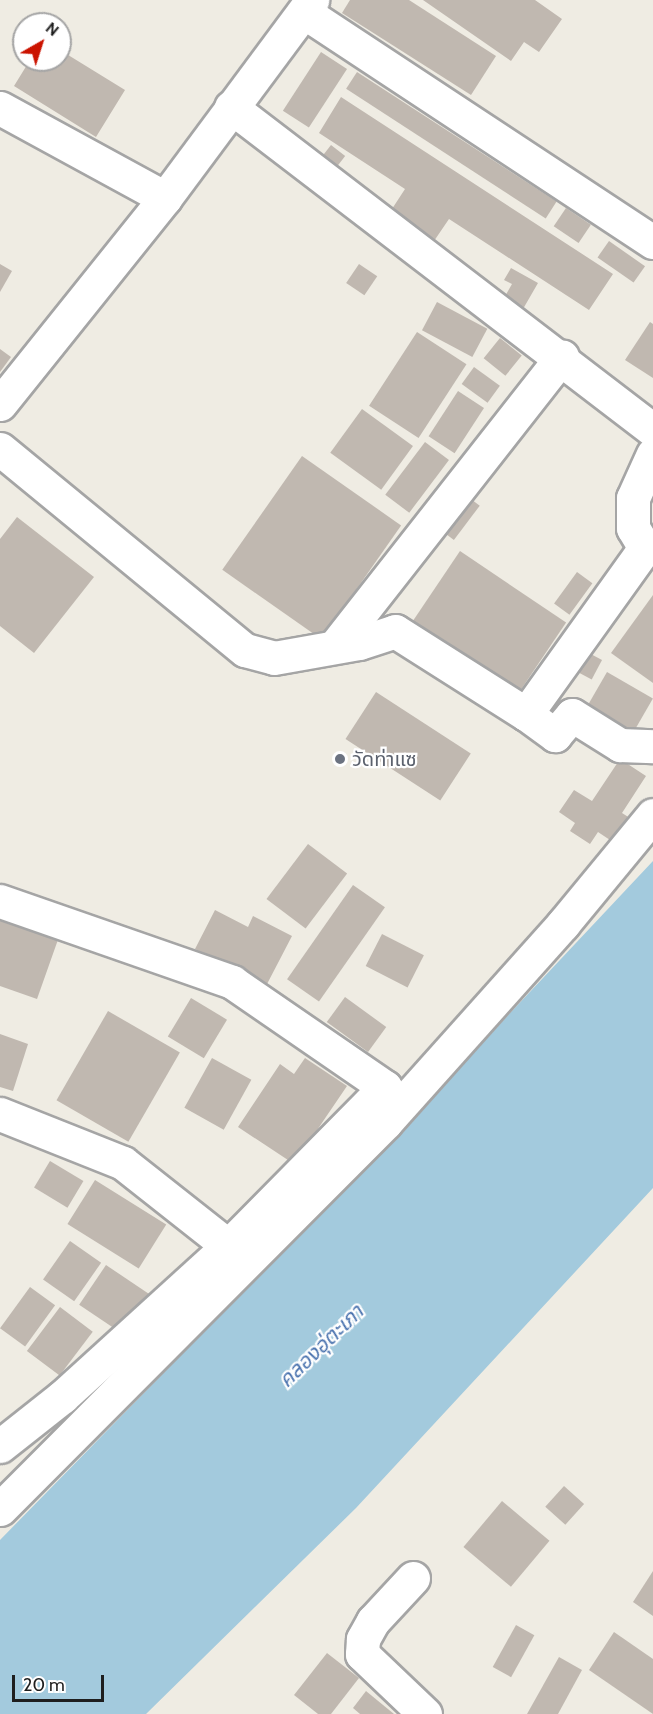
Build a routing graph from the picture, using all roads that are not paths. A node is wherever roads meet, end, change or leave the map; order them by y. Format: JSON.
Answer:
{"nodes":[{"id":1,"x":308,"y":6,"type":"edge"},
{"id":2,"x":231,"y":107,"type":"junction"},
{"id":3,"x":0,"y":108,"type":"edge"},
{"id":4,"x":165,"y":198,"type":"junction"},
{"id":5,"x":653,"y":242,"type":"edge"},
{"id":6,"x":562,"y":356,"type":"junction"},
{"id":7,"x":0,"y":404,"type":"edge"},
{"id":8,"x":653,"y":429,"type":"edge"},
{"id":9,"x":0,"y":449,"type":"edge"},
{"id":10,"x":653,"y":454,"type":"edge"},
{"id":11,"x":335,"y":646,"type":"junction"},
{"id":12,"x":526,"y":714,"type":"junction"},
{"id":13,"x":653,"y":746,"type":"edge"},
{"id":14,"x":653,"y":815,"type":"edge"},
{"id":15,"x":0,"y":901,"type":"edge"},
{"id":16,"x":0,"y":1114,"type":"edge"},
{"id":17,"x":228,"y":1246,"type":"junction"},
{"id":18,"x":0,"y":1445,"type":"edge"},
{"id":19,"x":0,"y":1509,"type":"edge"},
{"id":20,"x":413,"y":1578,"type":"dead end"},
{"id":21,"x":425,"y":1714,"type":"edge"}],
"edges":[{"from":1,"to":2,"type":"street"},
{"from":1,"to":5,"type":"street"},
{"from":2,"to":4,"type":"street"},
{"from":2,"to":6,"type":"street"},
{"from":3,"to":4,"type":"street"},
{"from":4,"to":7,"type":"street"},
{"from":6,"to":8,"type":"street"},
{"from":6,"to":11,"type":"street"},
{"from":9,"to":11,"type":"street"},
{"from":10,"to":12,"type":"street"},
{"from":11,"to":12,"type":"street"},
{"from":12,"to":13,"type":"street"},
{"from":14,"to":19,"type":"street"},
{"from":15,"to":17,"type":"street"},
{"from":16,"to":17,"type":"street"},
{"from":17,"to":18,"type":"street"},
{"from":20,"to":21,"type":"street"}]}
